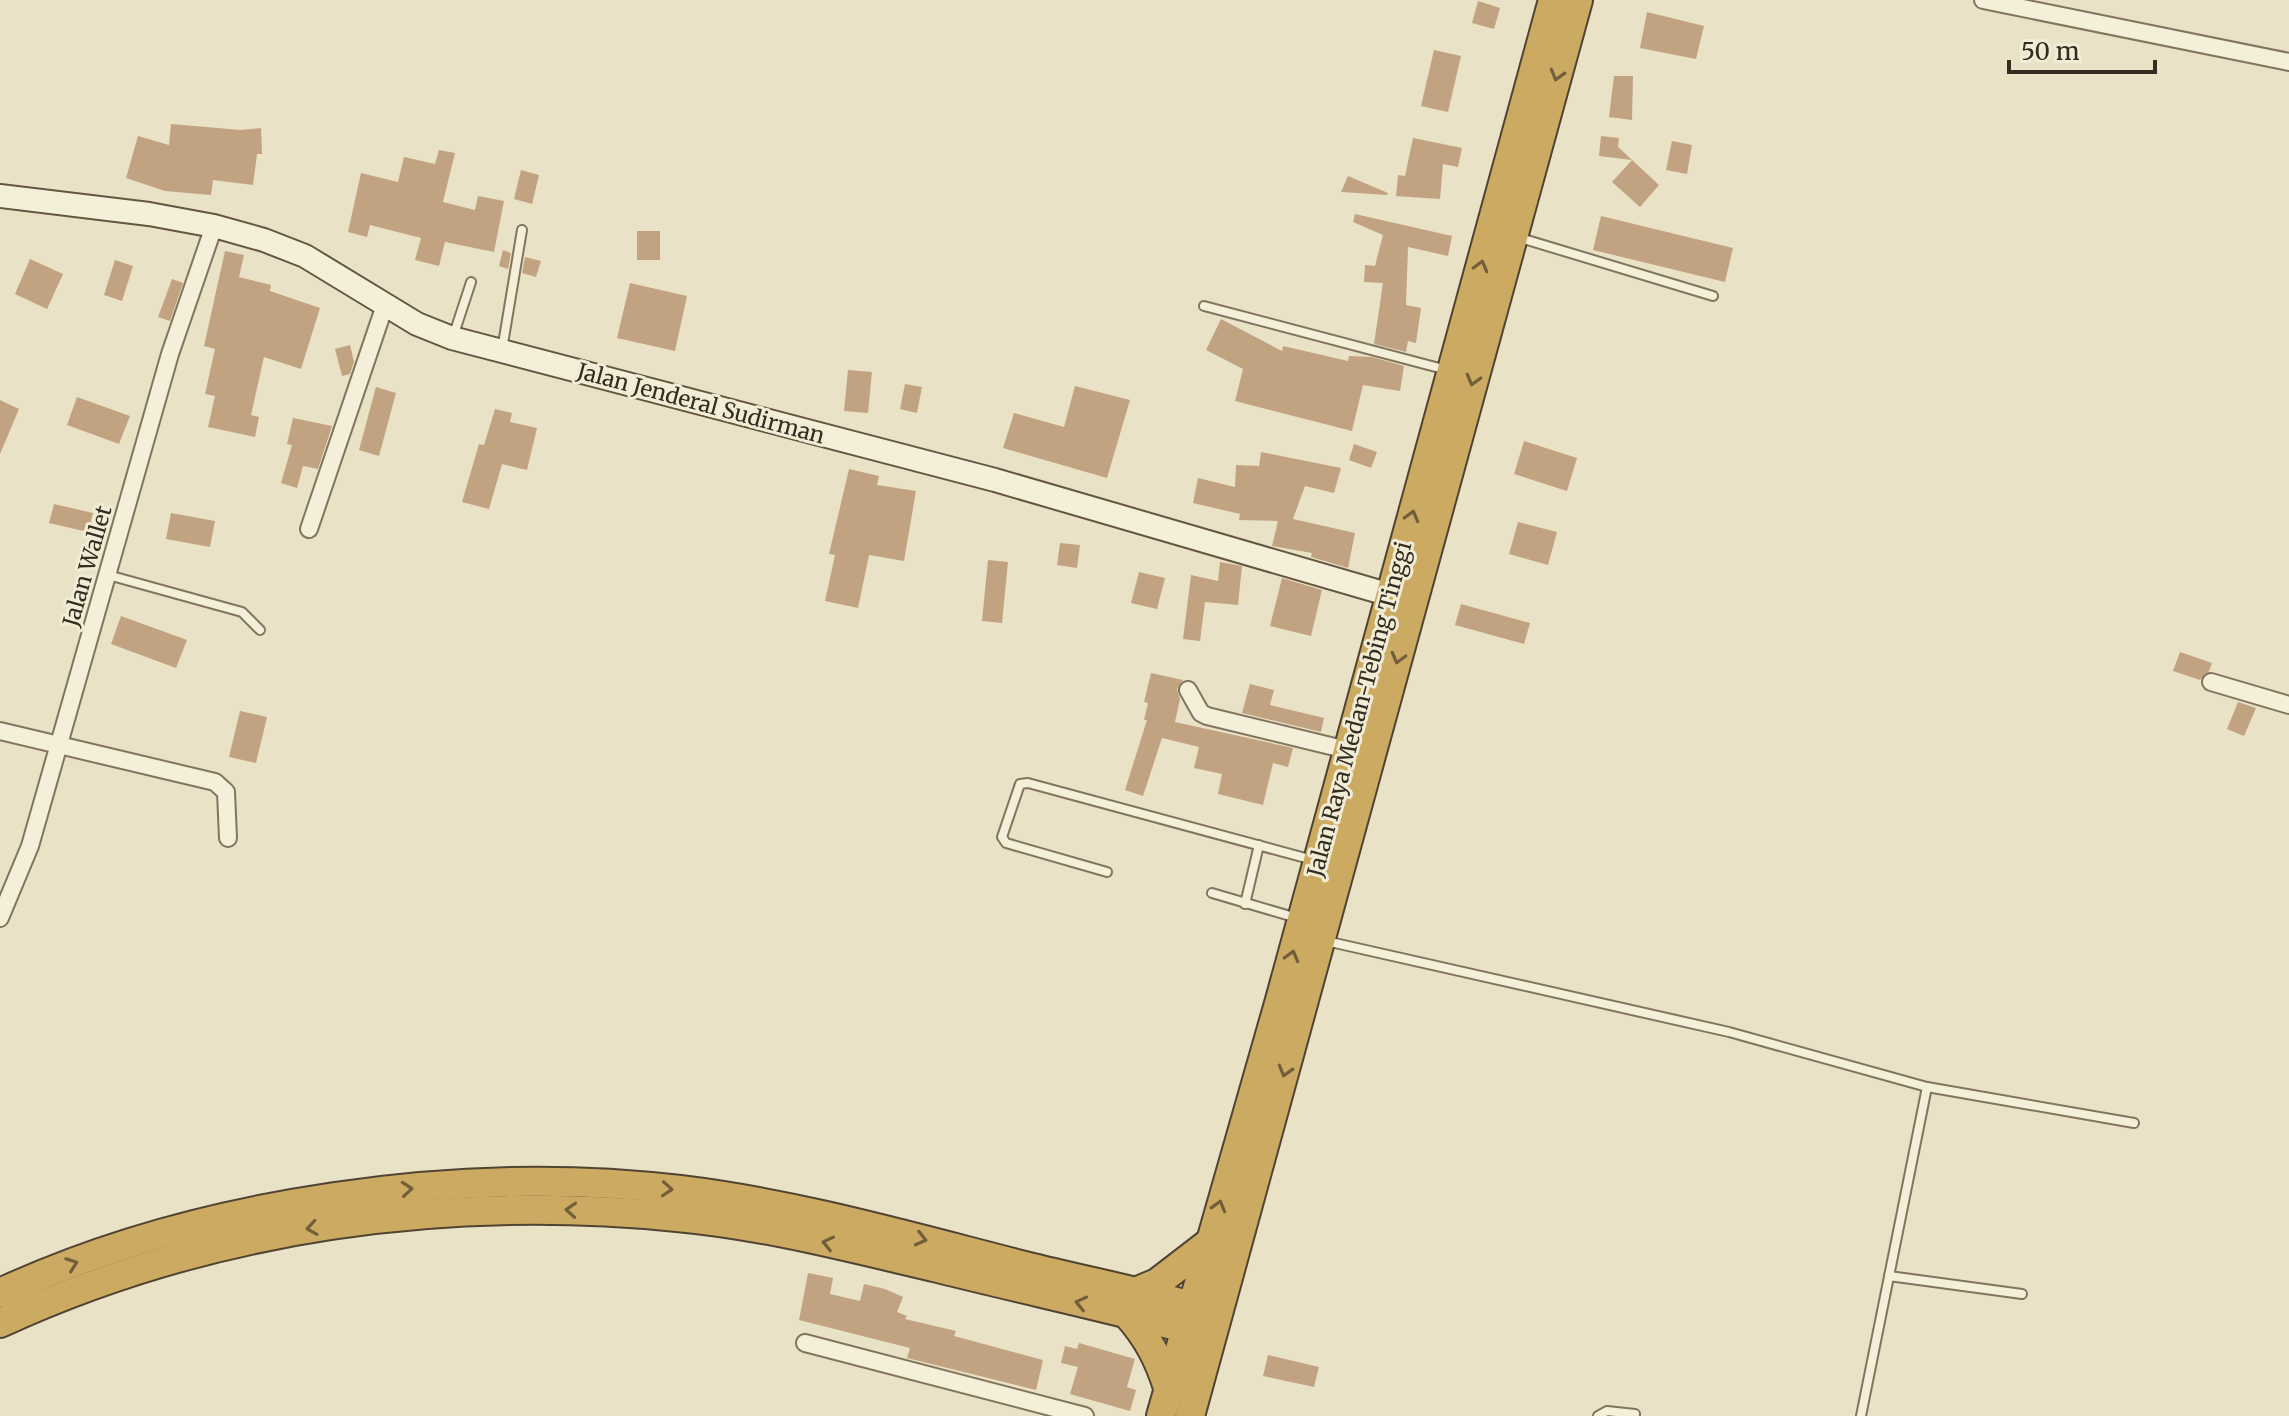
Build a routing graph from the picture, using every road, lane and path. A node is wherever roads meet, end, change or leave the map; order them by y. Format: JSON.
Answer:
{"nodes":[{"id":1,"x":1553,"y":0,"type":"edge"},
{"id":2,"x":1578,"y":0,"type":"edge"},
{"id":3,"x":1983,"y":0,"type":"edge"},
{"id":4,"x":2289,"y":62,"type":"edge"},
{"id":5,"x":1516,"y":180,"type":"junction"},
{"id":6,"x":0,"y":196,"type":"edge"},
{"id":7,"x":214,"y":226,"type":"junction"},
{"id":8,"x":522,"y":230,"type":"dead end"},
{"id":9,"x":1512,"y":236,"type":"junction"},
{"id":10,"x":471,"y":282,"type":"dead end"},
{"id":11,"x":1713,"y":296,"type":"dead end"},
{"id":12,"x":385,"y":305,"type":"junction"},
{"id":13,"x":1204,"y":306,"type":"dead end"},
{"id":14,"x":452,"y":338,"type":"junction"},
{"id":15,"x":502,"y":351,"type":"junction"},
{"id":16,"x":1452,"y":371,"type":"junction"},
{"id":17,"x":309,"y":529,"type":"dead end"},
{"id":18,"x":108,"y":575,"type":"junction"},
{"id":19,"x":1402,"y":598,"type":"junction"},
{"id":20,"x":260,"y":630,"type":"dead end"},
{"id":21,"x":2211,"y":682,"type":"dead end"},
{"id":22,"x":1188,"y":690,"type":"dead end"},
{"id":23,"x":2289,"y":705,"type":"edge"},
{"id":24,"x":0,"y":731,"type":"edge"},
{"id":25,"x":59,"y":742,"type":"junction"},
{"id":26,"x":1347,"y":750,"type":"junction"},
{"id":27,"x":228,"y":838,"type":"dead end"},
{"id":28,"x":1259,"y":845,"type":"junction"},
{"id":29,"x":1318,"y":861,"type":"junction"},
{"id":30,"x":1107,"y":872,"type":"dead end"},
{"id":31,"x":1212,"y":893,"type":"dead end"},
{"id":32,"x":1245,"y":904,"type":"junction"},
{"id":33,"x":0,"y":918,"type":"edge"},
{"id":34,"x":1302,"y":919,"type":"junction"},
{"id":35,"x":1321,"y":940,"type":"junction"},
{"id":36,"x":1927,"y":1087,"type":"junction"},
{"id":37,"x":2134,"y":1123,"type":"dead end"},
{"id":38,"x":1209,"y":1243,"type":"junction"},
{"id":39,"x":1889,"y":1276,"type":"junction"},
{"id":40,"x":0,"y":1293,"type":"edge"},
{"id":41,"x":2022,"y":1294,"type":"dead end"},
{"id":42,"x":1130,"y":1303,"type":"junction"},
{"id":43,"x":1201,"y":1321,"type":"junction"},
{"id":44,"x":0,"y":1323,"type":"edge"},
{"id":45,"x":805,"y":1343,"type":"dead end"},
{"id":46,"x":1165,"y":1403,"type":"edge"},
{"id":47,"x":1635,"y":1414,"type":"edge"},
{"id":48,"x":1085,"y":1416,"type":"edge"},
{"id":49,"x":1190,"y":1416,"type":"edge"},
{"id":50,"x":1598,"y":1416,"type":"edge"},
{"id":51,"x":1861,"y":1416,"type":"edge"}],
"edges":[{"from":1,"to":5,"type":"highway","name":"Jalan Raya Medan-Tebing Tinggi"},
{"from":2,"to":5,"type":"highway","name":"Jalan Raya Medan-Tebing Tinggi","one_way":true},
{"from":3,"to":4,"type":"street"},
{"from":5,"to":9,"type":"highway","name":"Jalan Raya Medan-Tebing Tinggi"},
{"from":16,"to":5,"type":"highway","name":"Jalan Raya Medan-Tebing Tinggi","one_way":true},
{"from":6,"to":7,"type":"main road","name":"Jalan Jenderal Sudirman"},
{"from":7,"to":12,"type":"main road","name":"Jalan Jenderal Sudirman"},
{"from":7,"to":18,"type":"street","name":"Jalan Wallet"},
{"from":8,"to":15,"type":"lane"},
{"from":9,"to":11,"type":"lane"},
{"from":9,"to":19,"type":"highway","name":"Jalan Raya Medan-Tebing Tinggi","one_way":true},
{"from":10,"to":14,"type":"lane"},
{"from":12,"to":14,"type":"main road","name":"Jalan Jenderal Sudirman"},
{"from":12,"to":17,"type":"street"},
{"from":13,"to":16,"type":"lane"},
{"from":14,"to":15,"type":"main road","name":"Jalan Jenderal Sudirman"},
{"from":15,"to":19,"type":"main road","name":"Jalan Jenderal Sudirman"},
{"from":19,"to":16,"type":"highway","name":"Jalan Raya Medan-Tebing Tinggi","one_way":true},
{"from":18,"to":20,"type":"lane"},
{"from":18,"to":25,"type":"street","name":"Jalan Wallet"},
{"from":19,"to":26,"type":"highway","name":"Jalan Raya Medan-Tebing Tinggi"},
{"from":19,"to":35,"type":"highway","name":"Jalan Raya Medan-Tebing Tinggi","one_way":true},
{"from":21,"to":23,"type":"street"},
{"from":22,"to":26,"type":"street"},
{"from":24,"to":25,"type":"street"},
{"from":25,"to":27,"type":"street"},
{"from":25,"to":33,"type":"street","name":"Jalan Wallet"},
{"from":26,"to":29,"type":"highway","name":"Jalan Raya Medan-Tebing Tinggi"},
{"from":28,"to":29,"type":"lane"},
{"from":28,"to":30,"type":"lane"},
{"from":28,"to":32,"type":"lane"},
{"from":29,"to":34,"type":"highway","name":"Jalan Raya Medan-Tebing Tinggi"},
{"from":31,"to":32,"type":"lane"},
{"from":32,"to":34,"type":"lane"},
{"from":38,"to":34,"type":"highway","name":"Jalan Raya Medan-Tebing Tinggi","one_way":true},
{"from":35,"to":36,"type":"lane"},
{"from":35,"to":43,"type":"highway","name":"Jalan Raya Medan-Tebing Tinggi","one_way":true},
{"from":36,"to":37,"type":"lane"},
{"from":36,"to":39,"type":"lane"},
{"from":38,"to":42,"type":"highway"},
{"from":38,"to":43,"type":"highway","name":"Jalan Raya Medan-Tebing Tinggi"},
{"from":39,"to":41,"type":"lane"},
{"from":39,"to":51,"type":"lane"},
{"from":40,"to":42,"type":"highway","one_way":true},
{"from":42,"to":43,"type":"highway"},
{"from":42,"to":44,"type":"highway","one_way":true},
{"from":42,"to":46,"type":"highway"},
{"from":43,"to":46,"type":"highway","name":"Jalan Raya Medan-Tebing Tinggi"},
{"from":43,"to":49,"type":"highway","name":"Jalan Raya Medan-Tebing Tinggi"},
{"from":45,"to":48,"type":"street"},
{"from":47,"to":50,"type":"lane"}]}
